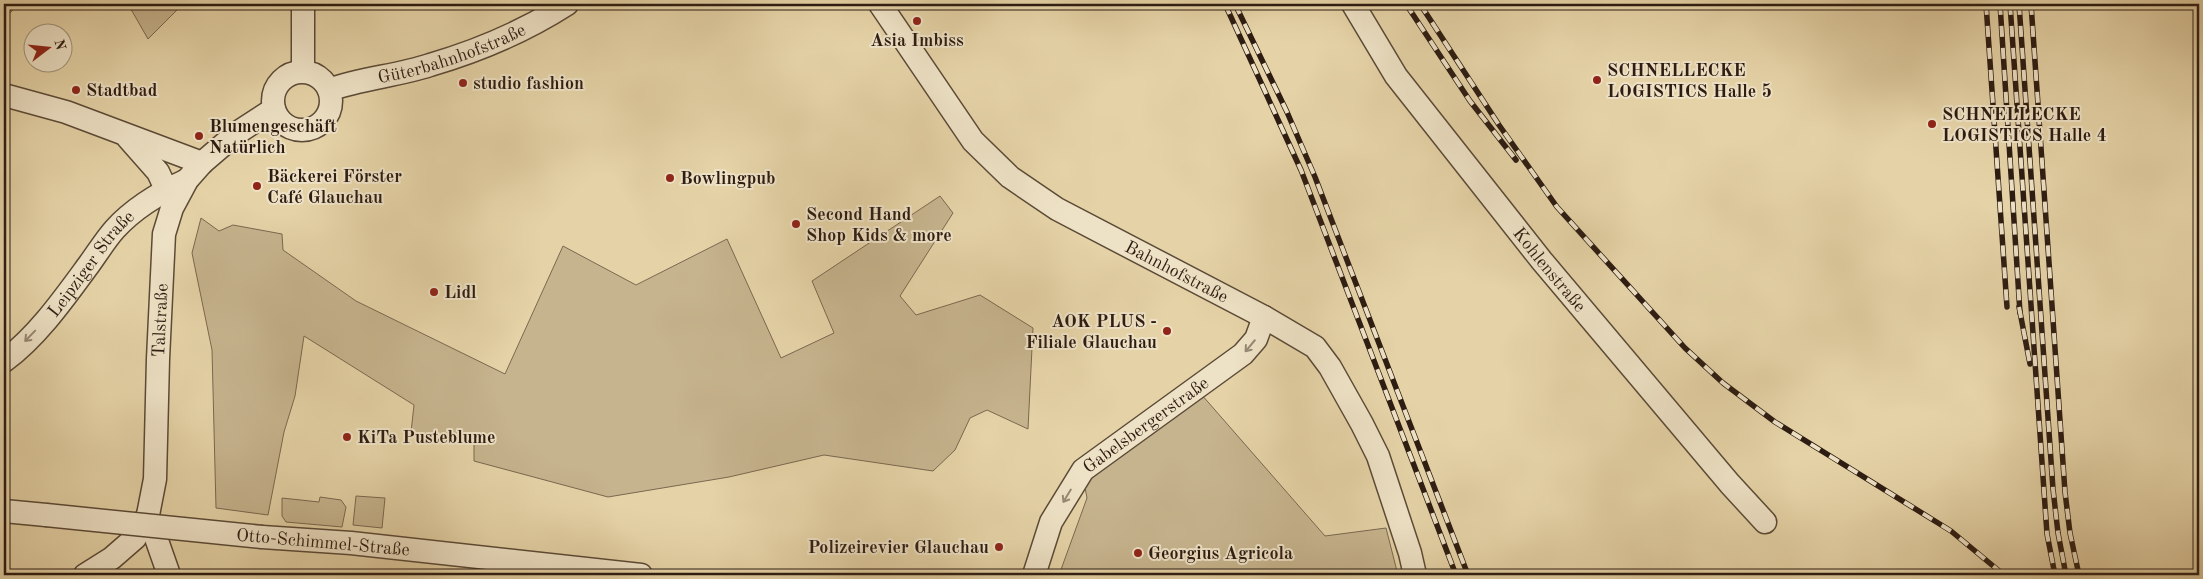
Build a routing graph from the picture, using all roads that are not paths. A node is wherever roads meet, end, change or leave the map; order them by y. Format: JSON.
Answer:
{"nodes":[{"id":1,"x":303,"y":4,"type":"edge"},
{"id":2,"x":567,"y":4,"type":"edge"},
{"id":3,"x":1353,"y":4,"type":"edge"},
{"id":4,"x":889,"y":7,"type":"edge"},
{"id":5,"x":303,"y":71,"type":"junction"},
{"id":6,"x":330,"y":90,"type":"junction"},
{"id":7,"x":4,"y":95,"type":"edge"},
{"id":8,"x":274,"y":110,"type":"junction"},
{"id":9,"x":124,"y":133,"type":"junction"},
{"id":10,"x":202,"y":162,"type":"junction"},
{"id":11,"x":187,"y":180,"type":"junction"},
{"id":12,"x":166,"y":189,"type":"junction"},
{"id":13,"x":1264,"y":317,"type":"junction"},
{"id":14,"x":4,"y":361,"type":"edge"},
{"id":15,"x":4,"y":511,"type":"edge"},
{"id":16,"x":148,"y":514,"type":"junction"},
{"id":17,"x":1765,"y":522,"type":"dead end"},
{"id":18,"x":85,"y":575,"type":"edge"},
{"id":19,"x":169,"y":575,"type":"edge"},
{"id":20,"x":641,"y":575,"type":"edge"},
{"id":21,"x":1034,"y":575,"type":"edge"},
{"id":22,"x":1415,"y":575,"type":"edge"}],
"edges":[{"from":1,"to":5,"type":"street"},
{"from":2,"to":6,"type":"street","name":"Güterbahnhofstraße"},
{"from":3,"to":17,"type":"street","name":"Kohlenstraße"},
{"from":4,"to":13,"type":"street","name":"Bahnhofstraße"},
{"from":5,"to":6,"type":"street"},
{"from":5,"to":8,"type":"street"},
{"from":6,"to":8,"type":"street"},
{"from":7,"to":9,"type":"street"},
{"from":8,"to":10,"type":"street","name":"Talstraße"},
{"from":9,"to":10,"type":"street"},
{"from":9,"to":12,"type":"street"},
{"from":10,"to":11,"type":"street","name":"Talstraße"},
{"from":11,"to":12,"type":"street","name":"Leipziger Straße"},
{"from":11,"to":16,"type":"street","name":"Talstraße"},
{"from":12,"to":14,"type":"street","name":"Leipziger Straße","one_way":true},
{"from":13,"to":21,"type":"street","name":"Gabelsbergerstraße","one_way":true},
{"from":13,"to":22,"type":"street","name":"Bahnhofstraße"},
{"from":15,"to":20,"type":"street","name":"Otto-Schimmel-Straße","bridge":true},
{"from":16,"to":18,"type":"street","name":"Talstraße"},
{"from":16,"to":19,"type":"street"}]}
